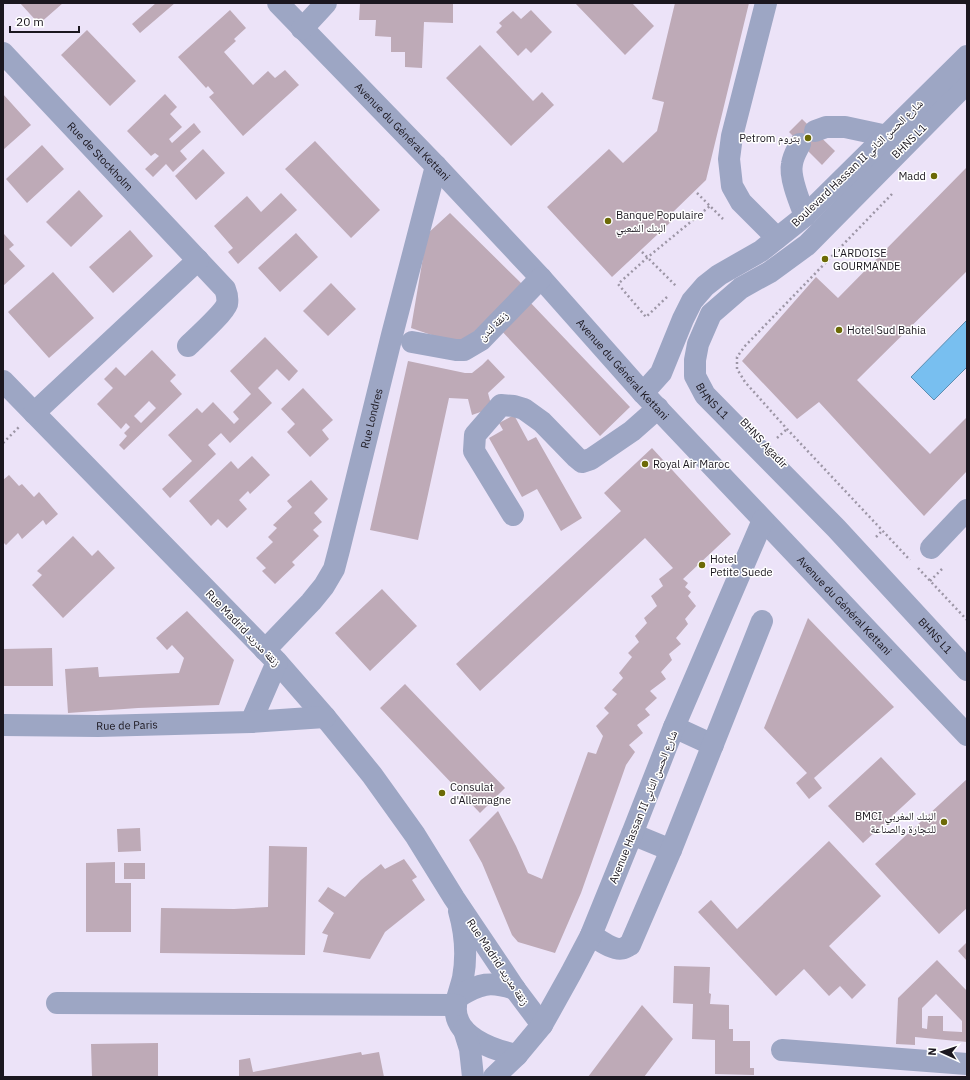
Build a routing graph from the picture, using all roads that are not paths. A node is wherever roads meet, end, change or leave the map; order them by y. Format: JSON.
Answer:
{"nodes":[{"id":1,"x":278,"y":3,"type":"edge"},
{"id":2,"x":326,"y":3,"type":"edge"},
{"id":3,"x":766,"y":3,"type":"edge"},
{"id":4,"x":302,"y":29,"type":"junction"},
{"id":5,"x":3,"y":52,"type":"edge"},
{"id":6,"x":967,"y":56,"type":"edge"},
{"id":7,"x":967,"y":83,"type":"edge"},
{"id":8,"x":967,"y":95,"type":"edge"},
{"id":9,"x":887,"y":136,"type":"junction"},
{"id":10,"x":436,"y":166,"type":"junction"},
{"id":11,"x":805,"y":216,"type":"junction"},
{"id":12,"x":777,"y":238,"type":"junction"},
{"id":13,"x":198,"y":260,"type":"junction"},
{"id":14,"x":540,"y":278,"type":"junction"},
{"id":15,"x":412,"y":342,"type":"dead end"},
{"id":16,"x":188,"y":346,"type":"dead end"},
{"id":17,"x":3,"y":381,"type":"edge"},
{"id":18,"x":644,"y":393,"type":"junction"},
{"id":19,"x":658,"y":408,"type":"junction"},
{"id":20,"x":34,"y":413,"type":"junction"},
{"id":21,"x":967,"y":510,"type":"edge"},
{"id":22,"x":513,"y":515,"type":"dead end"},
{"id":23,"x":763,"y":520,"type":"junction"},
{"id":24,"x":931,"y":548,"type":"dead end"},
{"id":25,"x":762,"y":622,"type":"dead end"},
{"id":26,"x":271,"y":656,"type":"junction"},
{"id":27,"x":967,"y":657,"type":"edge"},
{"id":28,"x":967,"y":670,"type":"edge"},
{"id":29,"x":325,"y":717,"type":"junction"},
{"id":30,"x":251,"y":722,"type":"junction"},
{"id":31,"x":3,"y":725,"type":"edge"},
{"id":32,"x":674,"y":727,"type":"junction"},
{"id":33,"x":967,"y":735,"type":"edge"},
{"id":34,"x":713,"y":745,"type":"junction"},
{"id":35,"x":632,"y":834,"type":"junction"},
{"id":36,"x":671,"y":850,"type":"junction"},
{"id":37,"x":454,"y":898,"type":"junction"},
{"id":38,"x":590,"y":935,"type":"junction"},
{"id":39,"x":515,"y":989,"type":"junction"},
{"id":40,"x":457,"y":1001,"type":"junction"},
{"id":41,"x":57,"y":1003,"type":"dead end"},
{"id":42,"x":542,"y":1025,"type":"junction"},
{"id":43,"x":464,"y":1030,"type":"junction"},
{"id":44,"x":782,"y":1050,"type":"dead end"},
{"id":45,"x":517,"y":1055,"type":"junction"},
{"id":46,"x":967,"y":1064,"type":"edge"},
{"id":47,"x":473,"y":1077,"type":"edge"},
{"id":48,"x":494,"y":1077,"type":"edge"}],
"edges":[{"from":1,"to":4,"type":"street","name":"Avenue du Général Kettani"},
{"from":2,"to":4,"type":"street"},
{"from":3,"to":12,"type":"street"},
{"from":4,"to":10,"type":"street","name":"Avenue du Général Kettani"},
{"from":5,"to":13,"type":"street","name":"Rue de Stockholm"},
{"from":6,"to":9,"type":"street","name":"Boulevard Hassan II شارع الحسن الثاني"},
{"from":7,"to":28,"type":"street","name":"BHNS L1"},
{"from":8,"to":27,"type":"street","name":"BHNS Agadir"},
{"from":9,"to":11,"type":"street","name":"Boulevard Hassan II شارع الحسن الثاني"},
{"from":9,"to":11,"type":"street"},
{"from":10,"to":14,"type":"street","name":"Avenue du Général Kettani"},
{"from":10,"to":26,"type":"street","name":"Rue Londres"},
{"from":11,"to":12,"type":"street","name":"Boulevard Hassan II شارع الحسن الثاني"},
{"from":12,"to":18,"type":"street","name":"Boulevard Hassan II شارع الحسن الثاني"},
{"from":13,"to":16,"type":"street","name":"Rue de Stockholm"},
{"from":13,"to":20,"type":"street"},
{"from":14,"to":15,"type":"street","name":"زنقة لندن"},
{"from":14,"to":18,"type":"street","name":"Avenue du Général Kettani"},
{"from":17,"to":20,"type":"street","name":"Rue Madrid زنقة مدريد"},
{"from":18,"to":19,"type":"street","name":"Avenue du Général Kettani"},
{"from":19,"to":22,"type":"street"},
{"from":19,"to":23,"type":"street","name":"Avenue du Général Kettani"},
{"from":20,"to":26,"type":"street","name":"Rue Madrid زنقة مدريد"},
{"from":21,"to":24,"type":"street"},
{"from":23,"to":32,"type":"street","name":"Avenue Hassan II شارع الحسن الثاني"},
{"from":23,"to":33,"type":"street","name":"Avenue du Général Kettani"},
{"from":25,"to":34,"type":"street"},
{"from":26,"to":29,"type":"street","name":"Rue Madrid زنقة مدريد"},
{"from":26,"to":30,"type":"street"},
{"from":29,"to":30,"type":"street","name":"Rue de Paris"},
{"from":29,"to":37,"type":"street","name":"Rue Madrid زنقة مدريد"},
{"from":30,"to":31,"type":"street","name":"Rue de Paris"},
{"from":32,"to":34,"type":"street"},
{"from":32,"to":35,"type":"street","name":"Avenue Hassan II شارع الحسن الثاني"},
{"from":34,"to":36,"type":"street"},
{"from":35,"to":36,"type":"street"},
{"from":35,"to":38,"type":"street","name":"Avenue Hassan II شارع الحسن الثاني"},
{"from":36,"to":38,"type":"street"},
{"from":37,"to":39,"type":"street","name":"Rue Madrid زنقة مدريد"},
{"from":37,"to":40,"type":"street","name":"Rue Madrid زنقة مدريد"},
{"from":38,"to":42,"type":"street","name":"Avenue Hassan II شارع الحسن الثاني"},
{"from":39,"to":40,"type":"street"},
{"from":39,"to":42,"type":"street","name":"Rue Madrid زنقة مدريد"},
{"from":40,"to":41,"type":"street"},
{"from":40,"to":43,"type":"street","name":"Rue Madrid زنقة مدريد"},
{"from":42,"to":45,"type":"street","name":"Avenue Hassan II شارع الحسن الثاني"},
{"from":43,"to":45,"type":"street"},
{"from":43,"to":47,"type":"street","name":"Rue Madrid زنقة مدريد"},
{"from":44,"to":46,"type":"street"},
{"from":45,"to":48,"type":"street","name":"Avenue Hassan II شارع الحسن الثاني"}]}
